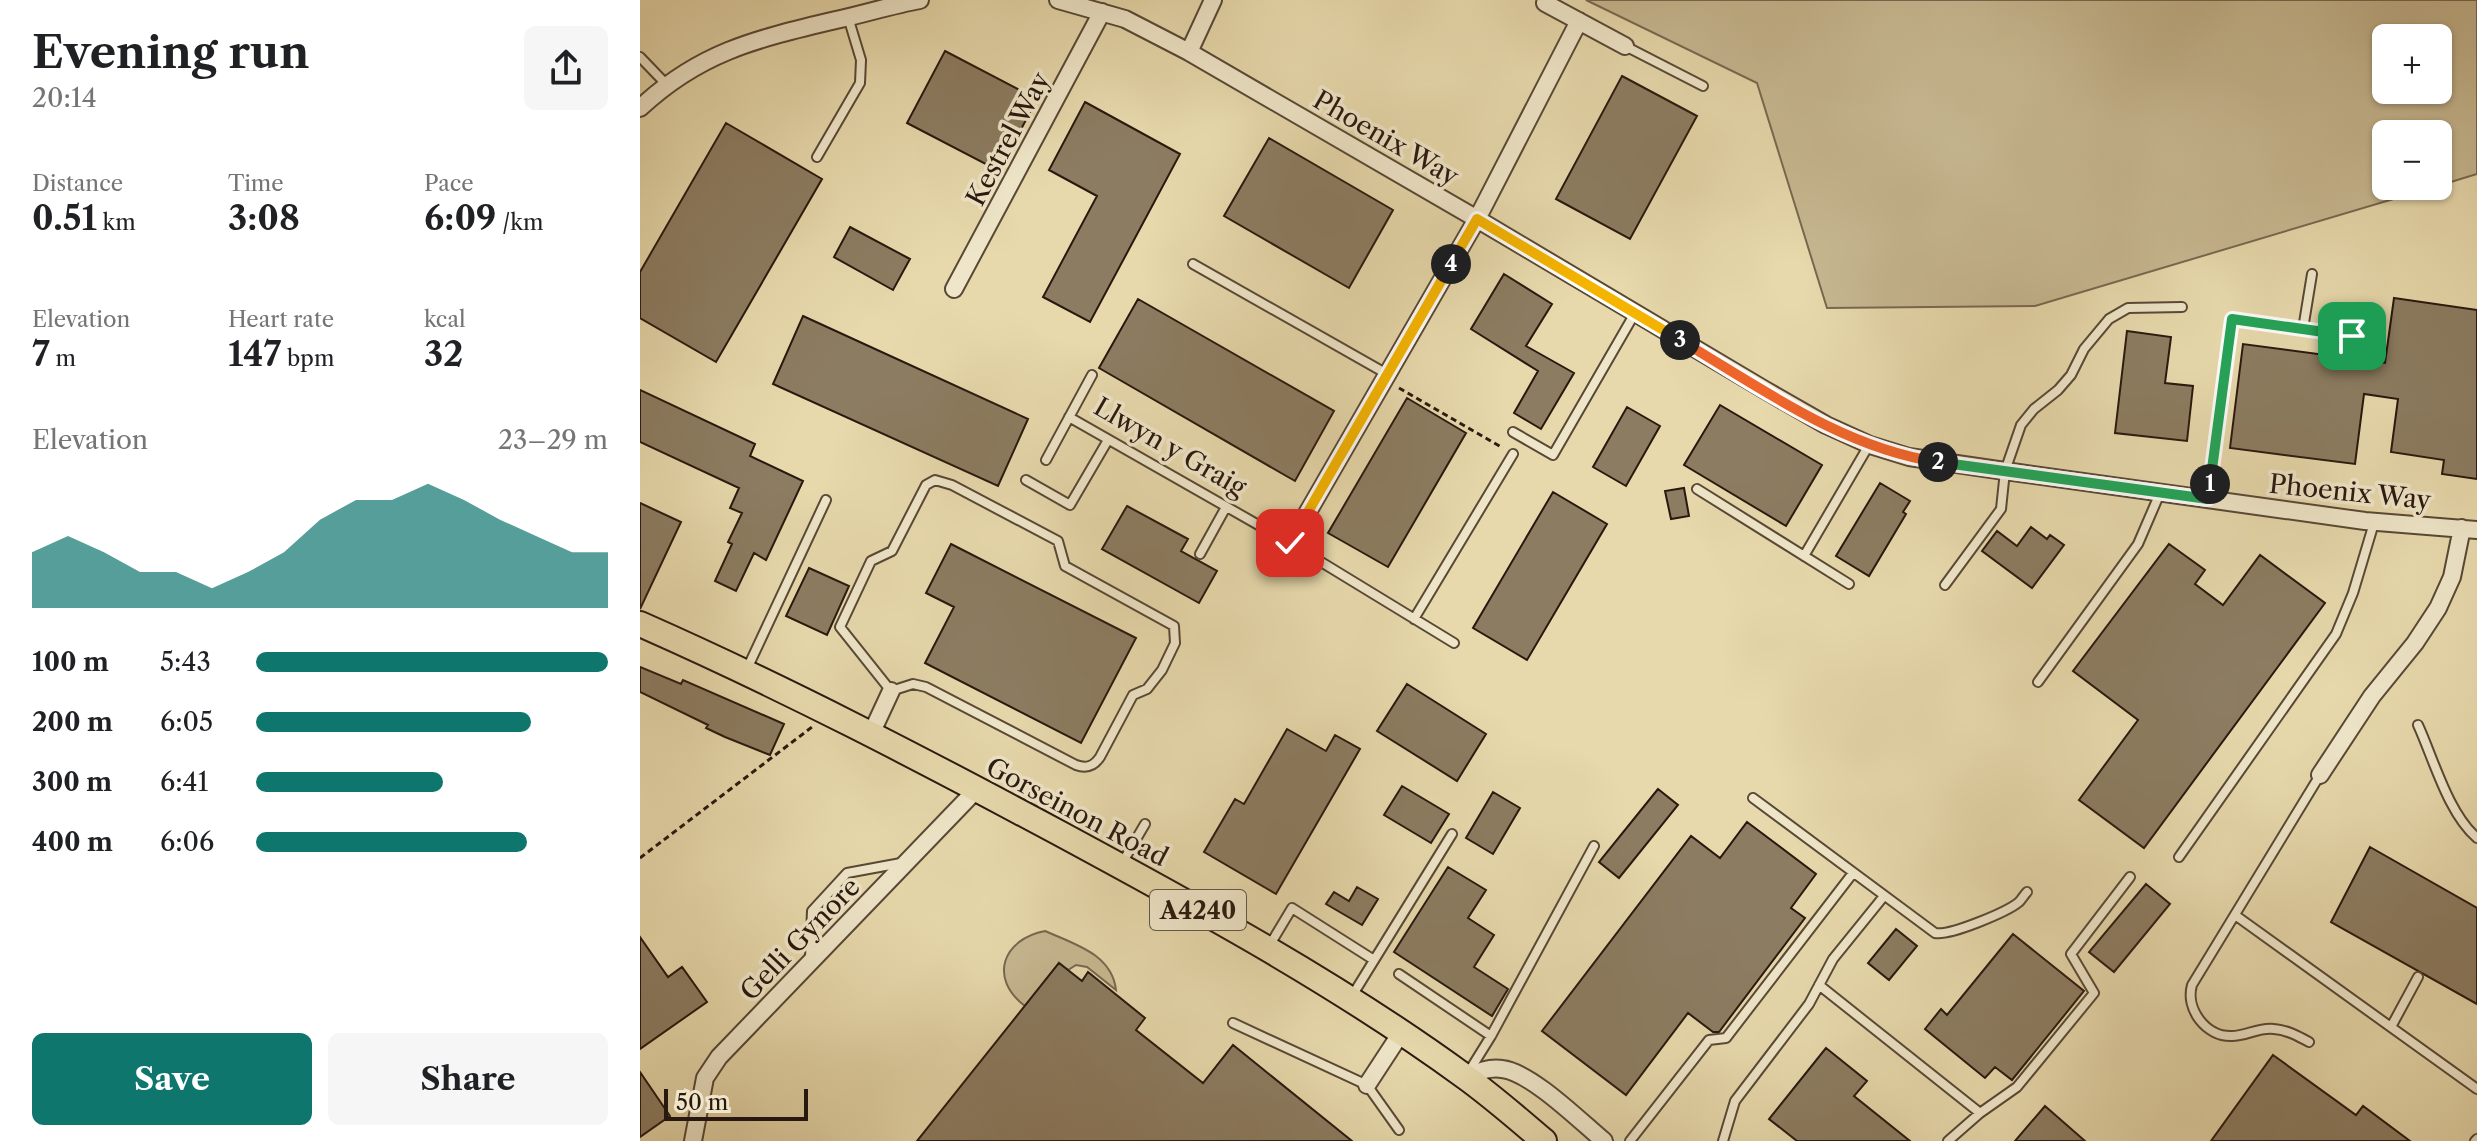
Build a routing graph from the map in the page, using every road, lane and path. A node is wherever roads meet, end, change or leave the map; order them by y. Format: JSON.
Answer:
{"nodes":[{"id":1,"x":915,"y":0,"type":"edge"},
{"id":2,"x":1058,"y":0,"type":"edge"},
{"id":3,"x":1213,"y":0,"type":"edge"},
{"id":4,"x":1545,"y":3,"type":"dead end"},
{"id":5,"x":1102,"y":12,"type":"junction"},
{"id":6,"x":848,"y":17,"type":"junction"},
{"id":7,"x":1579,"y":21,"type":"junction"},
{"id":8,"x":1625,"y":46,"type":"joint"},
{"id":9,"x":1189,"y":52,"type":"junction"},
{"id":10,"x":640,"y":57,"type":"edge"},
{"id":11,"x":666,"y":84,"type":"junction"},
{"id":12,"x":1703,"y":86,"type":"dead end"},
{"id":13,"x":640,"y":108,"type":"edge"},
{"id":14,"x":817,"y":157,"type":"dead end"},
{"id":15,"x":1477,"y":219,"type":"junction"},
{"id":16,"x":1193,"y":264,"type":"dead end"},
{"id":17,"x":2312,"y":274,"type":"dead end"},
{"id":18,"x":954,"y":289,"type":"dead end"},
{"id":19,"x":2182,"y":307,"type":"dead end"},
{"id":20,"x":1635,"y":313,"type":"junction"},
{"id":21,"x":2303,"y":329,"type":"junction"},
{"id":22,"x":2352,"y":336,"type":"dead end"},
{"id":23,"x":1092,"y":375,"type":"dead end"},
{"id":24,"x":1386,"y":377,"type":"junction"},
{"id":25,"x":1069,"y":417,"type":"junction"},
{"id":26,"x":1513,"y":432,"type":"dead end"},
{"id":27,"x":1108,"y":440,"type":"junction"},
{"id":28,"x":1870,"y":445,"type":"junction"},
{"id":29,"x":1513,"y":454,"type":"joint"},
{"id":30,"x":1046,"y":460,"type":"dead end"},
{"id":31,"x":2005,"y":471,"type":"junction"},
{"id":32,"x":1026,"y":480,"type":"dead end"},
{"id":33,"x":1697,"y":489,"type":"dead end"},
{"id":34,"x":2160,"y":493,"type":"junction"},
{"id":35,"x":2208,"y":499,"type":"junction"},
{"id":36,"x":826,"y":500,"type":"dead end"},
{"id":37,"x":1226,"y":507,"type":"junction"},
{"id":38,"x":2374,"y":522,"type":"junction"},
{"id":39,"x":2469,"y":529,"type":"edge"},
{"id":40,"x":1290,"y":543,"type":"junction"},
{"id":41,"x":1200,"y":554,"type":"dead end"},
{"id":42,"x":1804,"y":556,"type":"junction"},
{"id":43,"x":1849,"y":584,"type":"dead end"},
{"id":44,"x":1945,"y":585,"type":"dead end"},
{"id":45,"x":1414,"y":619,"type":"junction"},
{"id":46,"x":640,"y":624,"type":"edge"},
{"id":47,"x":1454,"y":643,"type":"dead end"},
{"id":48,"x":745,"y":672,"type":"junction"},
{"id":49,"x":2038,"y":682,"type":"dead end"},
{"id":50,"x":891,"y":691,"type":"junction"},
{"id":51,"x":830,"y":714,"type":"junction"},
{"id":52,"x":2418,"y":725,"type":"dead end"},
{"id":53,"x":871,"y":734,"type":"junction"},
{"id":54,"x":2320,"y":775,"type":"joint"},
{"id":55,"x":977,"y":789,"type":"junction"},
{"id":56,"x":1753,"y":798,"type":"dead end"},
{"id":57,"x":1145,"y":824,"type":"dead end"},
{"id":58,"x":1452,"y":834,"type":"dead end"},
{"id":59,"x":2477,"y":838,"type":"edge"},
{"id":60,"x":1594,"y":846,"type":"dead end"},
{"id":61,"x":2179,"y":857,"type":"dead end"},
{"id":62,"x":640,"y":858,"type":"edge"},
{"id":63,"x":907,"y":862,"type":"junction"},
{"id":64,"x":1120,"y":866,"type":"junction"},
{"id":65,"x":1853,"y":873,"type":"junction"},
{"id":66,"x":2130,"y":877,"type":"dead end"},
{"id":67,"x":2027,"y":892,"type":"dead end"},
{"id":68,"x":1884,"y":896,"type":"junction"},
{"id":69,"x":2235,"y":915,"type":"junction"},
{"id":70,"x":1267,"y":949,"type":"junction"},
{"id":71,"x":1374,"y":960,"type":"junction"},
{"id":72,"x":810,"y":963,"type":"junction"},
{"id":73,"x":1399,"y":974,"type":"dead end"},
{"id":74,"x":2418,"y":977,"type":"dead end"},
{"id":75,"x":1819,"y":985,"type":"junction"},
{"id":76,"x":1349,"y":1000,"type":"junction"},
{"id":77,"x":1233,"y":1023,"type":"dead end"},
{"id":78,"x":2391,"y":1027,"type":"junction"},
{"id":79,"x":1401,"y":1033,"type":"junction"},
{"id":80,"x":1491,"y":1036,"type":"junction"},
{"id":81,"x":2309,"y":1042,"type":"dead end"},
{"id":82,"x":1466,"y":1077,"type":"junction"},
{"id":83,"x":1367,"y":1085,"type":"junction"},
{"id":84,"x":2477,"y":1089,"type":"edge"},
{"id":85,"x":1980,"y":1113,"type":"junction"},
{"id":86,"x":1399,"y":1130,"type":"dead end"},
{"id":87,"x":693,"y":1141,"type":"edge"},
{"id":88,"x":1544,"y":1141,"type":"edge"},
{"id":89,"x":1604,"y":1141,"type":"edge"},
{"id":90,"x":1630,"y":1141,"type":"edge"},
{"id":91,"x":1723,"y":1141,"type":"edge"},
{"id":92,"x":1948,"y":1141,"type":"edge"}],
"edges":[{"from":1,"to":6,"type":"street"},
{"from":2,"to":5,"type":"street","name":"Phoenix Way"},
{"from":3,"to":9,"type":"street"},
{"from":4,"to":7,"type":"street"},
{"from":5,"to":9,"type":"street","name":"Phoenix Way"},
{"from":5,"to":18,"type":"street","name":"Kestrel Way"},
{"from":6,"to":11,"type":"street"},
{"from":6,"to":14,"type":"lane"},
{"from":7,"to":8,"type":"street"},
{"from":7,"to":15,"type":"street"},
{"from":8,"to":12,"type":"lane"},
{"from":9,"to":15,"type":"street","name":"Phoenix Way"},
{"from":10,"to":11,"type":"lane"},
{"from":11,"to":13,"type":"street"},
{"from":15,"to":20,"type":"street","name":"Phoenix Way"},
{"from":15,"to":24,"type":"street"},
{"from":16,"to":24,"type":"lane"},
{"from":17,"to":21,"type":"lane"},
{"from":19,"to":31,"type":"lane"},
{"from":20,"to":26,"type":"lane"},
{"from":20,"to":28,"type":"street","name":"Phoenix Way"},
{"from":21,"to":22,"type":"lane"},
{"from":21,"to":35,"type":"lane"},
{"from":23,"to":25,"type":"lane","name":"Llwyn y Graig"},
{"from":24,"to":29,"type":"path"},
{"from":24,"to":40,"type":"street"},
{"from":25,"to":27,"type":"lane","name":"Llwyn y Graig"},
{"from":25,"to":30,"type":"lane","name":"Llwyn y Graig"},
{"from":27,"to":32,"type":"lane"},
{"from":27,"to":37,"type":"lane","name":"Llwyn y Graig"},
{"from":28,"to":31,"type":"street","name":"Phoenix Way"},
{"from":28,"to":42,"type":"lane"},
{"from":29,"to":45,"type":"lane"},
{"from":31,"to":34,"type":"street","name":"Phoenix Way"},
{"from":31,"to":44,"type":"lane"},
{"from":33,"to":42,"type":"lane"},
{"from":34,"to":35,"type":"street","name":"Phoenix Way"},
{"from":34,"to":49,"type":"lane"},
{"from":35,"to":38,"type":"street","name":"Phoenix Way"},
{"from":36,"to":48,"type":"lane"},
{"from":37,"to":40,"type":"lane","name":"Llwyn y Graig"},
{"from":37,"to":41,"type":"lane"},
{"from":38,"to":39,"type":"street","name":"Phoenix Way"},
{"from":38,"to":61,"type":"lane"},
{"from":39,"to":54,"type":"street","name":"Phoenix Way"},
{"from":40,"to":45,"type":"lane","name":"Llwyn y Graig"},
{"from":42,"to":43,"type":"lane"},
{"from":45,"to":47,"type":"lane","name":"Llwyn y Graig"},
{"from":46,"to":48,"type":"main road","name":"Gorseinon Road","number":"A4240"},
{"from":48,"to":51,"type":"main road","name":"Gorseinon Road","number":"A4240"},
{"from":50,"to":50,"type":"lane"},
{"from":50,"to":53,"type":"street"},
{"from":51,"to":53,"type":"main road","name":"Gorseinon Road","number":"A4240"},
{"from":51,"to":62,"type":"path"},
{"from":52,"to":59,"type":"lane"},
{"from":53,"to":55,"type":"main road","name":"Gorseinon Road","number":"A4240"},
{"from":54,"to":69,"type":"lane"},
{"from":55,"to":63,"type":"street","name":"Gelli Gynore"},
{"from":55,"to":64,"type":"main road","name":"Gorseinon Road","number":"A4240"},
{"from":56,"to":65,"type":"lane"},
{"from":57,"to":64,"type":"lane"},
{"from":58,"to":71,"type":"lane"},
{"from":60,"to":80,"type":"lane"},
{"from":63,"to":72,"type":"street","name":"Gelli Gynore"},
{"from":63,"to":72,"type":"lane"},
{"from":64,"to":70,"type":"main road","name":"Gorseinon Road","number":"A4240"},
{"from":65,"to":68,"type":"lane"},
{"from":65,"to":90,"type":"lane"},
{"from":66,"to":85,"type":"lane"},
{"from":67,"to":68,"type":"lane"},
{"from":68,"to":75,"type":"lane"},
{"from":69,"to":78,"type":"lane"},
{"from":69,"to":81,"type":"lane"},
{"from":70,"to":71,"type":"lane"},
{"from":70,"to":76,"type":"main road","name":"Gorseinon Road","number":"A4240"},
{"from":71,"to":76,"type":"lane"},
{"from":72,"to":87,"type":"street","name":"Gelli Gynore"},
{"from":73,"to":80,"type":"lane"},
{"from":74,"to":78,"type":"lane"},
{"from":75,"to":85,"type":"lane"},
{"from":75,"to":91,"type":"lane"},
{"from":76,"to":79,"type":"main road","name":"Gorseinon Road","number":"A4240"},
{"from":77,"to":83,"type":"lane"},
{"from":78,"to":84,"type":"lane"},
{"from":79,"to":82,"type":"main road","name":"Gorseinon Road","number":"A4240"},
{"from":79,"to":83,"type":"street"},
{"from":80,"to":82,"type":"lane"},
{"from":82,"to":88,"type":"main road","name":"Gorseinon Road","number":"A4240"},
{"from":82,"to":89,"type":"street"},
{"from":83,"to":86,"type":"lane"},
{"from":85,"to":92,"type":"lane"}]}
